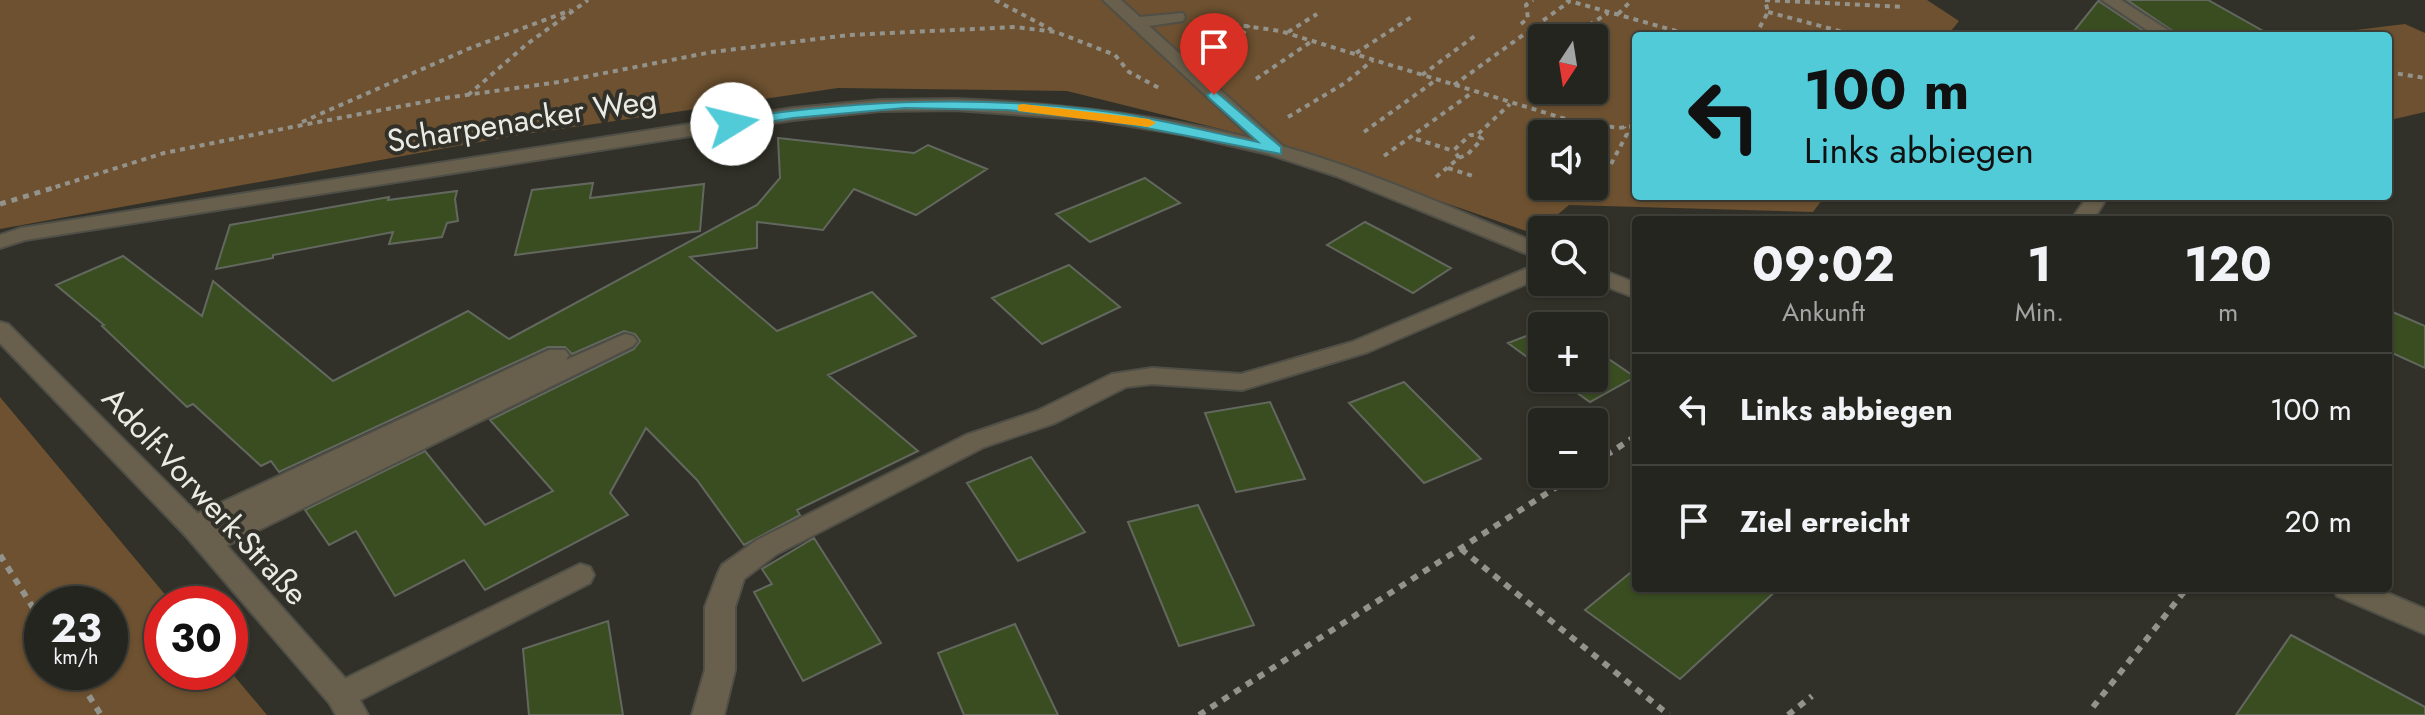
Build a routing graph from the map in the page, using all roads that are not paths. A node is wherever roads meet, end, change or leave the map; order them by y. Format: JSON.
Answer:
{"nodes":[{"id":1,"x":1111,"y":0,"type":"edge"},
{"id":2,"x":2110,"y":0,"type":"edge"},
{"id":3,"x":1177,"y":17,"type":"road end"},
{"id":4,"x":1134,"y":23,"type":"junction"},
{"id":5,"x":2162,"y":32,"type":"edge"},
{"id":6,"x":1276,"y":150,"type":"junction"},
{"id":7,"x":10,"y":238,"type":"edge"},
{"id":8,"x":1528,"y":247,"type":"edge"},
{"id":9,"x":1528,"y":275,"type":"edge"},
{"id":10,"x":1608,"y":280,"type":"edge"},
{"id":11,"x":1632,"y":289,"type":"edge"},
{"id":12,"x":0,"y":329,"type":"edge"},
{"id":13,"x":625,"y":341,"type":"dead end"},
{"id":14,"x":557,"y":355,"type":"dead end"},
{"id":15,"x":201,"y":535,"type":"junction"},
{"id":16,"x":580,"y":575,"type":"dead end"},
{"id":17,"x":2356,"y":592,"type":"edge"},
{"id":18,"x":2425,"y":622,"type":"edge"},
{"id":19,"x":347,"y":705,"type":"edge"},
{"id":20,"x":708,"y":715,"type":"edge"}],
"edges":[{"from":1,"to":4,"type":"street"},
{"from":2,"to":5,"type":"street"},
{"from":3,"to":4,"type":"street"},
{"from":4,"to":6,"type":"street"},
{"from":6,"to":7,"type":"street","name":"Scharpenacker Weg"},
{"from":6,"to":8,"type":"street","name":"Scharpenacker Weg"},
{"from":9,"to":20,"type":"street"},
{"from":10,"to":11,"type":"street"},
{"from":12,"to":15,"type":"street","name":"Adolf-Vorwerk-Straße"},
{"from":13,"to":15,"type":"street"},
{"from":14,"to":15,"type":"street"},
{"from":15,"to":19,"type":"street","name":"Adolf-Vorwerk-Straße"},
{"from":16,"to":19,"type":"street"},
{"from":17,"to":18,"type":"street"}]}
